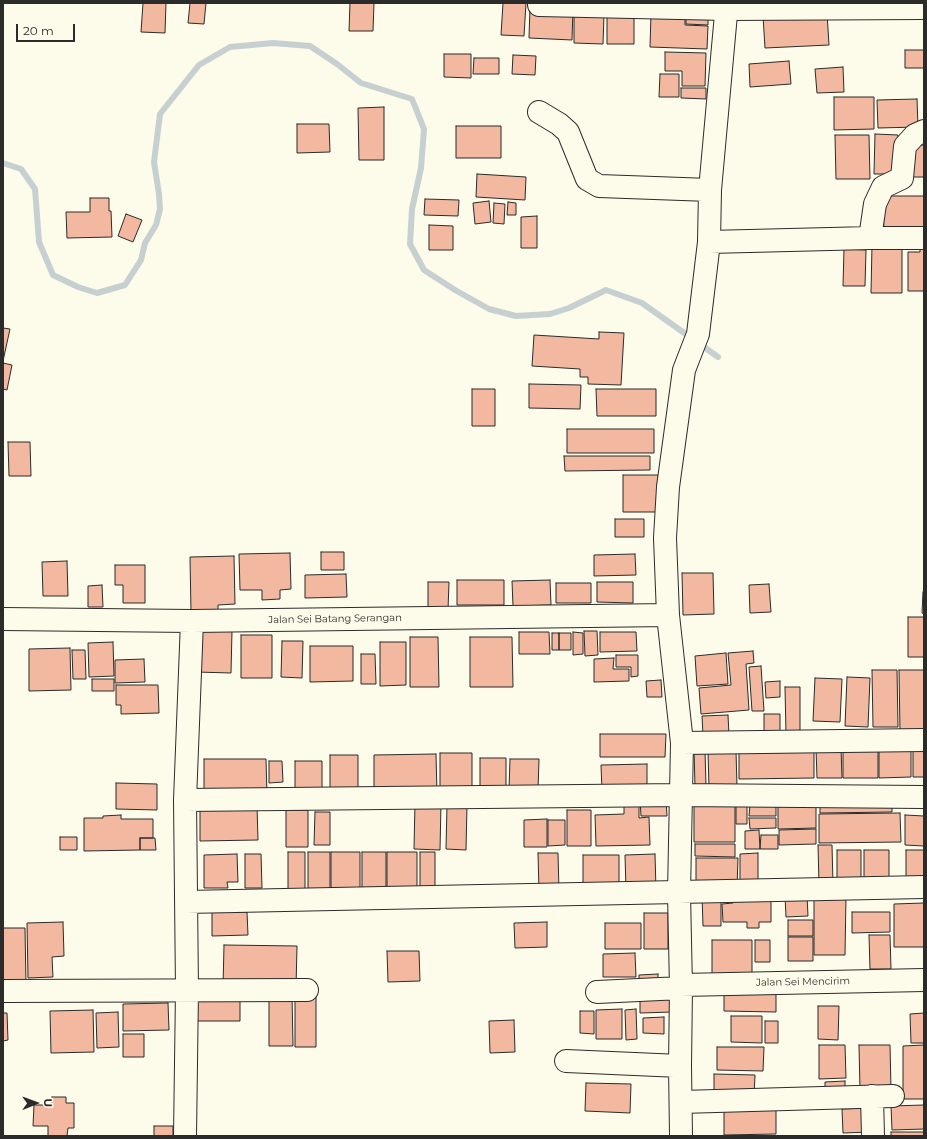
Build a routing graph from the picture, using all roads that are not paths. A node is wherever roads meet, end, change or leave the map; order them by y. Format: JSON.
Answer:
{"nodes":[{"id":1,"x":538,"y":5,"type":"dead end"},
{"id":2,"x":727,"y":6,"type":"edge"},
{"id":3,"x":924,"y":8,"type":"edge"},
{"id":4,"x":539,"y":112,"type":"dead end"},
{"id":5,"x":924,"y":131,"type":"edge"},
{"id":6,"x":710,"y":190,"type":"junction"},
{"id":7,"x":870,"y":238,"type":"junction"},
{"id":8,"x":924,"y":238,"type":"edge"},
{"id":9,"x":709,"y":242,"type":"junction"},
{"id":10,"x":668,"y":615,"type":"junction"},
{"id":11,"x":3,"y":620,"type":"edge"},
{"id":12,"x":192,"y":621,"type":"junction"},
{"id":13,"x":924,"y":740,"type":"edge"},
{"id":14,"x":682,"y":743,"type":"junction"},
{"id":15,"x":681,"y":795,"type":"junction"},
{"id":16,"x":924,"y":797,"type":"edge"},
{"id":17,"x":185,"y":800,"type":"junction"},
{"id":18,"x":924,"y":887,"type":"edge"},
{"id":19,"x":680,"y":892,"type":"junction"},
{"id":20,"x":186,"y":902,"type":"junction"},
{"id":21,"x":924,"y":980,"type":"edge"},
{"id":22,"x":681,"y":986,"type":"junction"},
{"id":23,"x":187,"y":990,"type":"junction"},
{"id":24,"x":307,"y":990,"type":"dead end"},
{"id":25,"x":3,"y":991,"type":"edge"},
{"id":26,"x":598,"y":992,"type":"dead end"},
{"id":27,"x":566,"y":1061,"type":"dead end"},
{"id":28,"x":680,"y":1066,"type":"junction"},
{"id":29,"x":681,"y":1102,"type":"junction"},
{"id":30,"x":185,"y":1136,"type":"edge"},
{"id":31,"x":681,"y":1136,"type":"edge"},
{"id":32,"x":873,"y":1136,"type":"edge"}],
"edges":[{"from":1,"to":2,"type":"street"},
{"from":2,"to":3,"type":"street"},
{"from":2,"to":6,"type":"street"},
{"from":4,"to":6,"type":"street"},
{"from":5,"to":7,"type":"street"},
{"from":6,"to":9,"type":"street"},
{"from":7,"to":8,"type":"street"},
{"from":7,"to":9,"type":"street"},
{"from":9,"to":10,"type":"street"},
{"from":10,"to":12,"type":"street","name":"Jalan Sei Batang Serangan"},
{"from":10,"to":14,"type":"street"},
{"from":11,"to":12,"type":"street","name":"Jalan Sei Batang Serangan"},
{"from":12,"to":17,"type":"street"},
{"from":13,"to":14,"type":"street"},
{"from":14,"to":15,"type":"street"},
{"from":15,"to":16,"type":"street"},
{"from":15,"to":17,"type":"street"},
{"from":15,"to":19,"type":"street"},
{"from":17,"to":20,"type":"street"},
{"from":18,"to":19,"type":"street"},
{"from":19,"to":20,"type":"street"},
{"from":19,"to":22,"type":"street"},
{"from":20,"to":23,"type":"street"},
{"from":21,"to":22,"type":"street","name":"Jalan Sei Mencirim"},
{"from":22,"to":26,"type":"street","name":"Jalan Sei Mencirim"},
{"from":22,"to":28,"type":"street"},
{"from":23,"to":24,"type":"street"},
{"from":23,"to":25,"type":"street"},
{"from":23,"to":30,"type":"street"},
{"from":27,"to":28,"type":"street"},
{"from":28,"to":29,"type":"street"},
{"from":29,"to":31,"type":"street"},
{"from":29,"to":32,"type":"street"}]}
